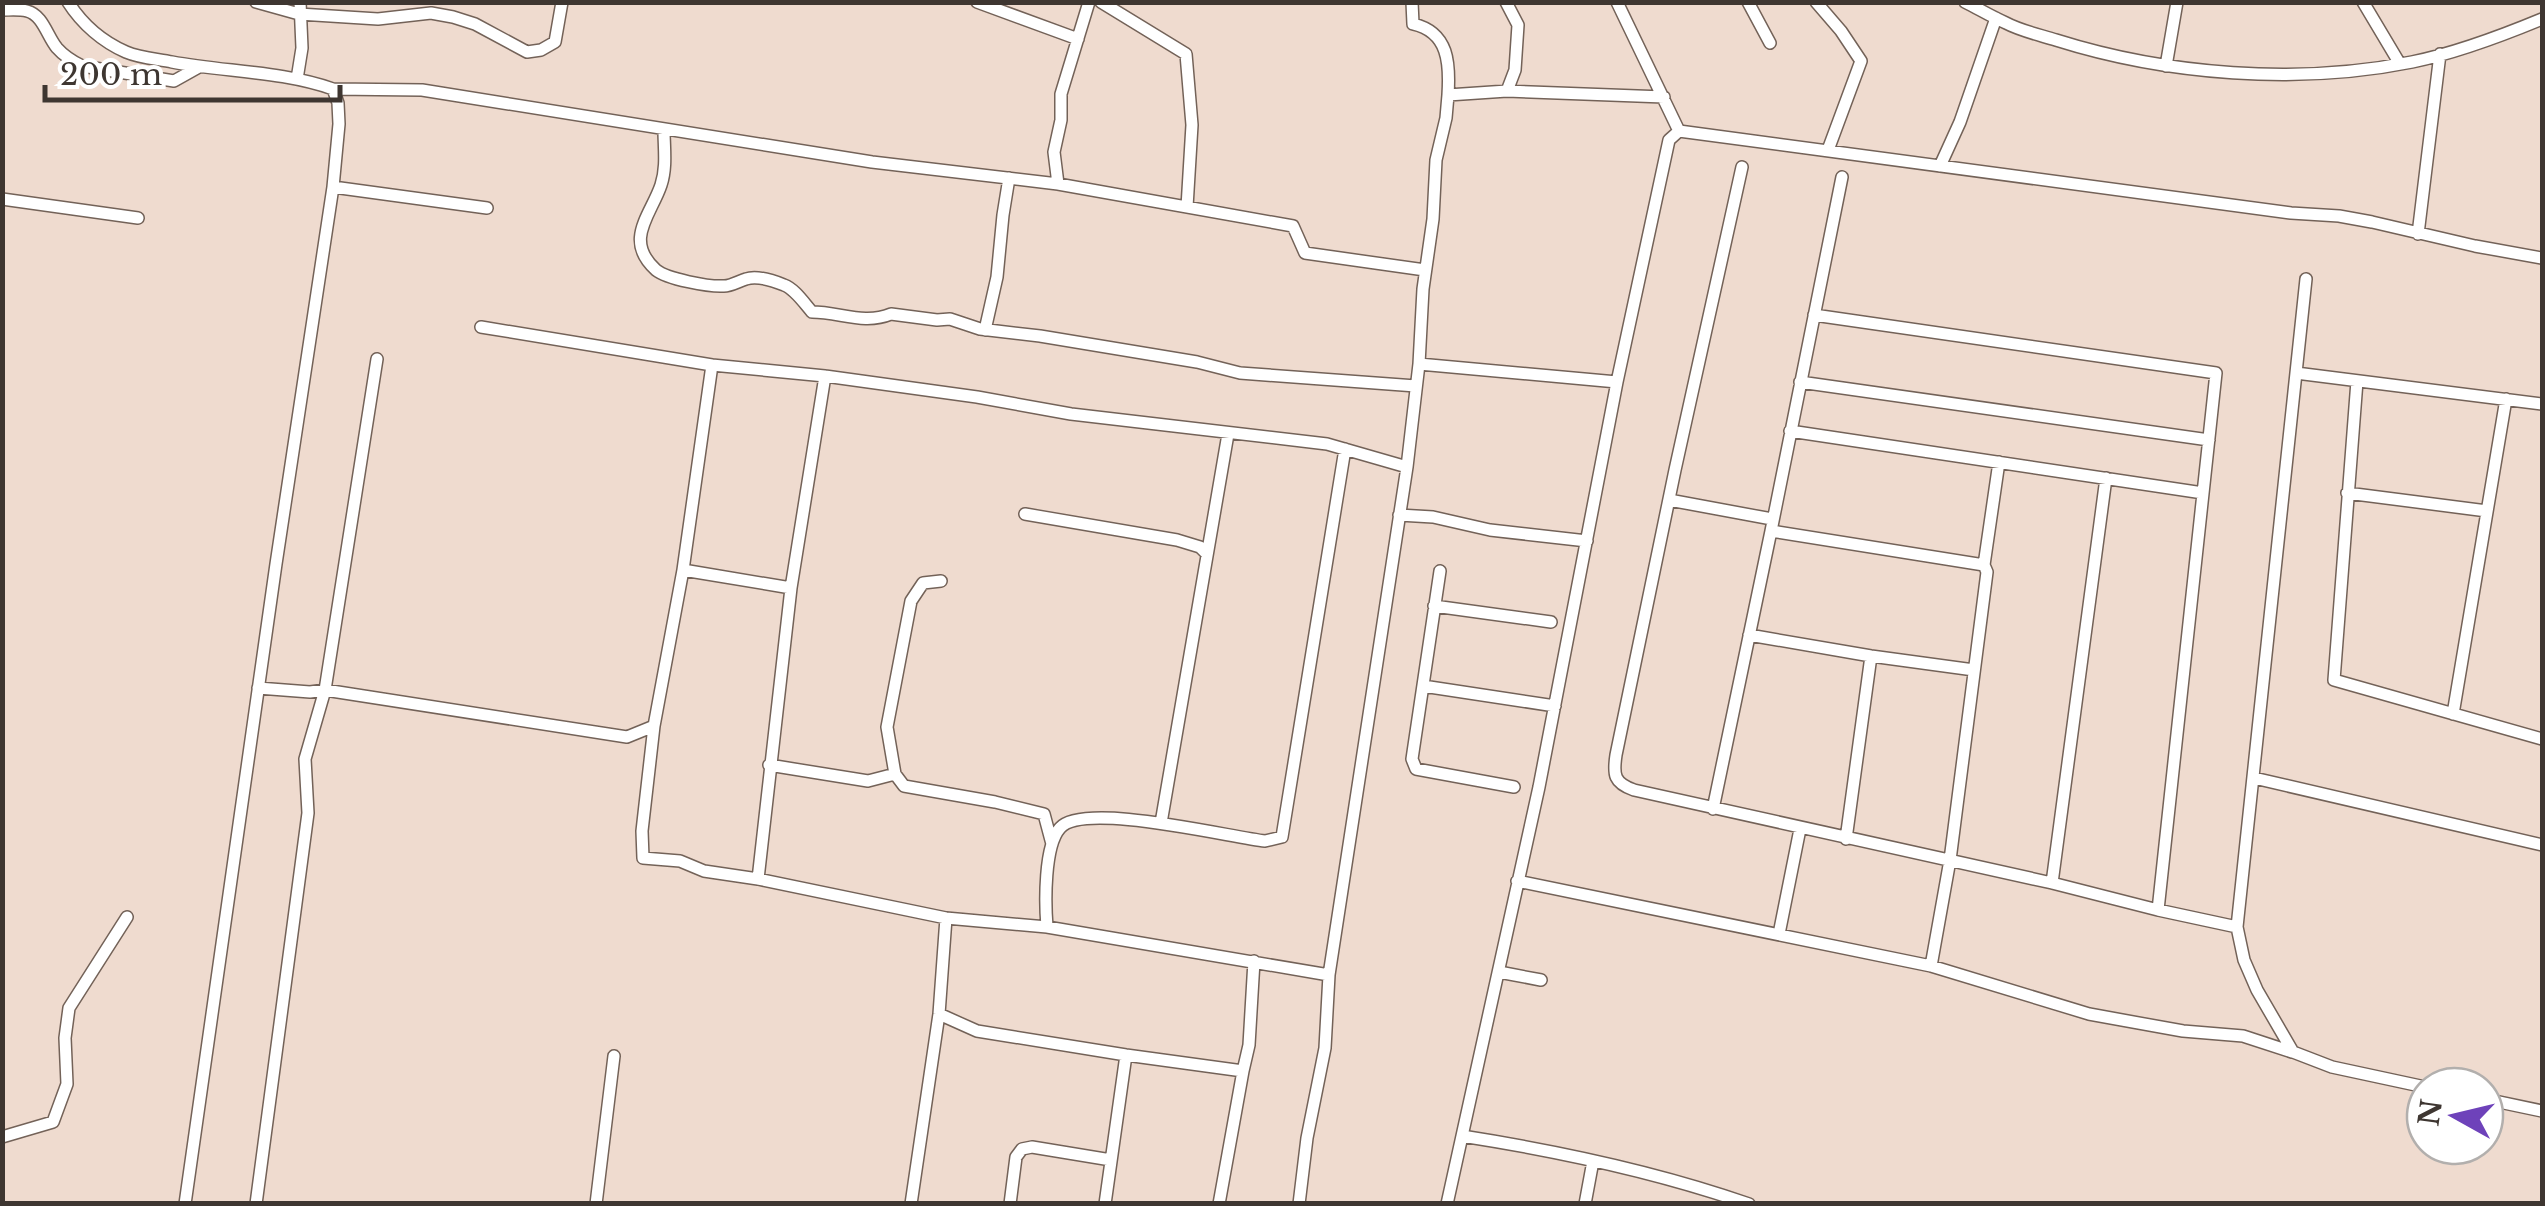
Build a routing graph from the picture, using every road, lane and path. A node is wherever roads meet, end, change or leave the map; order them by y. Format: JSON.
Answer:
{"nodes":[{"id":1,"x":68,"y":2,"type":"edge"},
{"id":2,"x":256,"y":2,"type":"edge"},
{"id":3,"x":562,"y":2,"type":"edge"},
{"id":4,"x":977,"y":2,"type":"edge"},
{"id":5,"x":1089,"y":2,"type":"edge"},
{"id":6,"x":1101,"y":2,"type":"edge"},
{"id":7,"x":1412,"y":2,"type":"edge"},
{"id":8,"x":1506,"y":2,"type":"edge"},
{"id":9,"x":1617,"y":2,"type":"edge"},
{"id":10,"x":1748,"y":2,"type":"edge"},
{"id":11,"x":1816,"y":2,"type":"edge"},
{"id":12,"x":1965,"y":2,"type":"edge"},
{"id":13,"x":2177,"y":2,"type":"edge"},
{"id":14,"x":2363,"y":2,"type":"edge"},
{"id":15,"x":299,"y":8,"type":"edge"},
{"id":16,"x":2,"y":10,"type":"edge"},
{"id":17,"x":1996,"y":18,"type":"junction"},
{"id":18,"x":2542,"y":18,"type":"edge"},
{"id":19,"x":1078,"y":39,"type":"junction"},
{"id":20,"x":1770,"y":43,"type":"dead end"},
{"id":21,"x":2440,"y":54,"type":"junction"},
{"id":22,"x":2400,"y":64,"type":"junction"},
{"id":23,"x":2166,"y":66,"type":"junction"},
{"id":24,"x":199,"y":67,"type":"junction"},
{"id":25,"x":297,"y":79,"type":"junction"},
{"id":26,"x":333,"y":89,"type":"junction"},
{"id":27,"x":1507,"y":91,"type":"junction"},
{"id":28,"x":1448,"y":96,"type":"junction"},
{"id":29,"x":1664,"y":97,"type":"junction"},
{"id":30,"x":664,"y":130,"type":"junction"},
{"id":31,"x":1679,"y":130,"type":"junction"},
{"id":32,"x":1828,"y":150,"type":"junction"},
{"id":33,"x":1940,"y":166,"type":"junction"},
{"id":34,"x":1742,"y":168,"type":"dead end"},
{"id":35,"x":1842,"y":177,"type":"dead end"},
{"id":36,"x":1010,"y":178,"type":"junction"},
{"id":37,"x":1058,"y":184,"type":"junction"},
{"id":38,"x":333,"y":187,"type":"junction"},
{"id":39,"x":2,"y":199,"type":"edge"},
{"id":40,"x":1187,"y":207,"type":"junction"},
{"id":41,"x":486,"y":208,"type":"dead end"},
{"id":42,"x":138,"y":218,"type":"dead end"},
{"id":43,"x":2418,"y":234,"type":"junction"},
{"id":44,"x":2542,"y":258,"type":"edge"},
{"id":45,"x":1426,"y":270,"type":"junction"},
{"id":46,"x":2306,"y":279,"type":"dead end"},
{"id":47,"x":1814,"y":315,"type":"junction"},
{"id":48,"x":481,"y":327,"type":"dead end"},
{"id":49,"x":986,"y":330,"type":"junction"},
{"id":50,"x":377,"y":359,"type":"dead end"},
{"id":51,"x":712,"y":364,"type":"junction"},
{"id":52,"x":1419,"y":364,"type":"junction"},
{"id":53,"x":2296,"y":373,"type":"junction"},
{"id":54,"x":825,"y":376,"type":"junction"},
{"id":55,"x":2357,"y":381,"type":"junction"},
{"id":56,"x":1618,"y":382,"type":"junction"},
{"id":57,"x":1800,"y":382,"type":"junction"},
{"id":58,"x":1416,"y":386,"type":"junction"},
{"id":59,"x":2506,"y":399,"type":"junction"},
{"id":60,"x":2542,"y":404,"type":"edge"},
{"id":61,"x":1790,"y":431,"type":"junction"},
{"id":62,"x":1228,"y":434,"type":"junction"},
{"id":63,"x":2209,"y":440,"type":"junction"},
{"id":64,"x":1346,"y":449,"type":"junction"},
{"id":65,"x":1999,"y":462,"type":"junction"},
{"id":66,"x":1407,"y":467,"type":"junction"},
{"id":67,"x":2106,"y":478,"type":"junction"},
{"id":68,"x":2203,"y":493,"type":"junction"},
{"id":69,"x":2347,"y":493,"type":"junction"},
{"id":70,"x":1668,"y":500,"type":"junction"},
{"id":71,"x":2487,"y":511,"type":"junction"},
{"id":72,"x":1025,"y":514,"type":"dead end"},
{"id":73,"x":1400,"y":515,"type":"junction"},
{"id":74,"x":1771,"y":525,"type":"junction"},
{"id":75,"x":1587,"y":541,"type":"junction"},
{"id":76,"x":1207,"y":554,"type":"junction"},
{"id":77,"x":1984,"y":565,"type":"junction"},
{"id":78,"x":683,"y":570,"type":"junction"},
{"id":79,"x":1440,"y":571,"type":"dead end"},
{"id":80,"x":941,"y":582,"type":"dead end"},
{"id":81,"x":790,"y":588,"type":"junction"},
{"id":82,"x":1434,"y":606,"type":"junction"},
{"id":83,"x":1550,"y":622,"type":"dead end"},
{"id":84,"x":1749,"y":635,"type":"junction"},
{"id":85,"x":1871,"y":656,"type":"junction"},
{"id":86,"x":1974,"y":670,"type":"junction"},
{"id":87,"x":1424,"y":686,"type":"junction"},
{"id":88,"x":258,"y":688,"type":"junction"},
{"id":89,"x":325,"y":690,"type":"junction"},
{"id":90,"x":1555,"y":706,"type":"junction"},
{"id":91,"x":2452,"y":714,"type":"junction"},
{"id":92,"x":654,"y":726,"type":"junction"},
{"id":93,"x":2542,"y":740,"type":"edge"},
{"id":94,"x":769,"y":765,"type":"junction"},
{"id":95,"x":895,"y":774,"type":"junction"},
{"id":96,"x":2254,"y":778,"type":"junction"},
{"id":97,"x":1514,"y":787,"type":"dead end"},
{"id":98,"x":1713,"y":808,"type":"junction"},
{"id":99,"x":1161,"y":823,"type":"junction"},
{"id":100,"x":1800,"y":829,"type":"junction"},
{"id":101,"x":1846,"y":838,"type":"junction"},
{"id":102,"x":1052,"y":844,"type":"junction"},
{"id":103,"x":2542,"y":846,"type":"edge"},
{"id":104,"x":1950,"y":860,"type":"junction"},
{"id":105,"x":758,"y":879,"type":"junction"},
{"id":106,"x":1517,"y":881,"type":"junction"},
{"id":107,"x":2052,"y":882,"type":"junction"},
{"id":108,"x":2158,"y":910,"type":"junction"},
{"id":109,"x":127,"y":918,"type":"dead end"},
{"id":110,"x":946,"y":918,"type":"junction"},
{"id":111,"x":1047,"y":927,"type":"junction"},
{"id":112,"x":2237,"y":928,"type":"junction"},
{"id":113,"x":1779,"y":934,"type":"junction"},
{"id":114,"x":1254,"y":962,"type":"junction"},
{"id":115,"x":1930,"y":966,"type":"junction"},
{"id":116,"x":1499,"y":972,"type":"junction"},
{"id":117,"x":1329,"y":975,"type":"junction"},
{"id":118,"x":1541,"y":980,"type":"dead end"},
{"id":119,"x":938,"y":1014,"type":"junction"},
{"id":120,"x":2293,"y":1052,"type":"junction"},
{"id":121,"x":1126,"y":1055,"type":"junction"},
{"id":122,"x":614,"y":1056,"type":"dead end"},
{"id":123,"x":1243,"y":1070,"type":"junction"},
{"id":124,"x":2405,"y":1083,"type":"edge"},
{"id":125,"x":2505,"y":1103,"type":"edge"},
{"id":126,"x":2542,"y":1111,"type":"edge"},
{"id":127,"x":1462,"y":1136,"type":"junction"},
{"id":128,"x":2,"y":1137,"type":"edge"},
{"id":129,"x":1112,"y":1160,"type":"junction"},
{"id":130,"x":1593,"y":1162,"type":"junction"},
{"id":131,"x":1712,"y":1198,"type":"edge"},
{"id":132,"x":186,"y":1204,"type":"edge"},
{"id":133,"x":256,"y":1204,"type":"edge"},
{"id":134,"x":596,"y":1204,"type":"edge"},
{"id":135,"x":910,"y":1204,"type":"edge"},
{"id":136,"x":1010,"y":1204,"type":"edge"},
{"id":137,"x":1105,"y":1204,"type":"edge"},
{"id":138,"x":1219,"y":1204,"type":"edge"},
{"id":139,"x":1299,"y":1204,"type":"edge"},
{"id":140,"x":1447,"y":1204,"type":"edge"},
{"id":141,"x":1585,"y":1204,"type":"edge"},
{"id":142,"x":1749,"y":1204,"type":"edge"}],
"edges":[{"from":1,"to":24,"type":"street"},
{"from":2,"to":15,"type":"street"},
{"from":3,"to":15,"type":"street"},
{"from":4,"to":19,"type":"street"},
{"from":5,"to":19,"type":"street"},
{"from":6,"to":40,"type":"street"},
{"from":7,"to":28,"type":"street"},
{"from":8,"to":27,"type":"street"},
{"from":9,"to":29,"type":"street"},
{"from":10,"to":20,"type":"street"},
{"from":11,"to":32,"type":"street"},
{"from":12,"to":17,"type":"street"},
{"from":13,"to":23,"type":"street"},
{"from":14,"to":22,"type":"street"},
{"from":15,"to":25,"type":"street"},
{"from":16,"to":24,"type":"street"},
{"from":17,"to":23,"type":"street"},
{"from":17,"to":33,"type":"street"},
{"from":18,"to":21,"type":"street"},
{"from":19,"to":37,"type":"street"},
{"from":21,"to":22,"type":"street"},
{"from":21,"to":43,"type":"street"},
{"from":22,"to":23,"type":"street"},
{"from":24,"to":25,"type":"street"},
{"from":25,"to":26,"type":"street"},
{"from":26,"to":30,"type":"street"},
{"from":26,"to":38,"type":"street"},
{"from":27,"to":28,"type":"street"},
{"from":27,"to":29,"type":"street"},
{"from":28,"to":45,"type":"street"},
{"from":29,"to":31,"type":"street"},
{"from":30,"to":36,"type":"street"},
{"from":30,"to":49,"type":"street"},
{"from":31,"to":32,"type":"street"},
{"from":31,"to":56,"type":"street"},
{"from":32,"to":33,"type":"street"},
{"from":33,"to":43,"type":"street"},
{"from":34,"to":70,"type":"street"},
{"from":35,"to":47,"type":"street"},
{"from":36,"to":37,"type":"street"},
{"from":36,"to":49,"type":"street"},
{"from":37,"to":40,"type":"street"},
{"from":38,"to":41,"type":"street"},
{"from":38,"to":88,"type":"street"},
{"from":39,"to":42,"type":"street"},
{"from":40,"to":45,"type":"street"},
{"from":43,"to":44,"type":"street"},
{"from":45,"to":52,"type":"street"},
{"from":46,"to":53,"type":"street"},
{"from":47,"to":57,"type":"street"},
{"from":47,"to":63,"type":"street"},
{"from":48,"to":51,"type":"street"},
{"from":49,"to":58,"type":"street"},
{"from":50,"to":89,"type":"street"},
{"from":51,"to":54,"type":"street"},
{"from":51,"to":78,"type":"street"},
{"from":52,"to":56,"type":"street"},
{"from":52,"to":58,"type":"street"},
{"from":53,"to":55,"type":"street"},
{"from":53,"to":96,"type":"street"},
{"from":54,"to":62,"type":"street"},
{"from":54,"to":81,"type":"street"},
{"from":55,"to":59,"type":"street"},
{"from":55,"to":69,"type":"street"},
{"from":56,"to":75,"type":"street"},
{"from":57,"to":61,"type":"street"},
{"from":57,"to":63,"type":"street"},
{"from":58,"to":66,"type":"street"},
{"from":59,"to":60,"type":"street"},
{"from":59,"to":71,"type":"street"},
{"from":61,"to":65,"type":"street"},
{"from":61,"to":74,"type":"street"},
{"from":62,"to":64,"type":"street"},
{"from":62,"to":76,"type":"street"},
{"from":63,"to":68,"type":"street"},
{"from":64,"to":66,"type":"street"},
{"from":64,"to":99,"type":"street"},
{"from":65,"to":67,"type":"street"},
{"from":65,"to":77,"type":"street"},
{"from":66,"to":73,"type":"street"},
{"from":67,"to":68,"type":"street"},
{"from":67,"to":107,"type":"street"},
{"from":68,"to":108,"type":"street"},
{"from":69,"to":71,"type":"street"},
{"from":69,"to":91,"type":"street"},
{"from":70,"to":74,"type":"street"},
{"from":70,"to":98,"type":"street"},
{"from":71,"to":91,"type":"street"},
{"from":72,"to":76,"type":"street"},
{"from":73,"to":75,"type":"street"},
{"from":73,"to":117,"type":"street"},
{"from":74,"to":77,"type":"street"},
{"from":74,"to":84,"type":"street"},
{"from":75,"to":90,"type":"street"},
{"from":76,"to":99,"type":"street"},
{"from":77,"to":86,"type":"street"},
{"from":78,"to":81,"type":"street"},
{"from":78,"to":92,"type":"street"},
{"from":79,"to":82,"type":"street"},
{"from":80,"to":95,"type":"street"},
{"from":81,"to":94,"type":"street"},
{"from":82,"to":83,"type":"street"},
{"from":82,"to":87,"type":"street"},
{"from":84,"to":85,"type":"street"},
{"from":84,"to":98,"type":"street"},
{"from":85,"to":86,"type":"street"},
{"from":85,"to":101,"type":"street"},
{"from":86,"to":104,"type":"street"},
{"from":87,"to":90,"type":"street"},
{"from":87,"to":97,"type":"street"},
{"from":88,"to":89,"type":"street"},
{"from":88,"to":132,"type":"street"},
{"from":89,"to":92,"type":"street"},
{"from":89,"to":133,"type":"street"},
{"from":90,"to":106,"type":"street"},
{"from":91,"to":93,"type":"street"},
{"from":92,"to":105,"type":"street"},
{"from":94,"to":95,"type":"street"},
{"from":94,"to":105,"type":"street"},
{"from":95,"to":102,"type":"street"},
{"from":96,"to":103,"type":"street"},
{"from":96,"to":112,"type":"street"},
{"from":98,"to":100,"type":"street"},
{"from":99,"to":102,"type":"street"},
{"from":100,"to":101,"type":"street"},
{"from":100,"to":113,"type":"street"},
{"from":101,"to":104,"type":"street"},
{"from":102,"to":111,"type":"street"},
{"from":104,"to":107,"type":"street"},
{"from":104,"to":115,"type":"street"},
{"from":105,"to":110,"type":"street"},
{"from":106,"to":113,"type":"street"},
{"from":106,"to":116,"type":"street"},
{"from":107,"to":108,"type":"street"},
{"from":108,"to":112,"type":"street"},
{"from":109,"to":128,"type":"street"},
{"from":110,"to":111,"type":"street"},
{"from":110,"to":119,"type":"street"},
{"from":111,"to":114,"type":"street"},
{"from":112,"to":120,"type":"street"},
{"from":113,"to":115,"type":"street"},
{"from":114,"to":117,"type":"street"},
{"from":114,"to":123,"type":"street"},
{"from":115,"to":120,"type":"street"},
{"from":116,"to":118,"type":"street"},
{"from":116,"to":127,"type":"street"},
{"from":117,"to":139,"type":"street"},
{"from":119,"to":121,"type":"street"},
{"from":119,"to":135,"type":"street"},
{"from":120,"to":124,"type":"street"},
{"from":121,"to":123,"type":"street"},
{"from":121,"to":129,"type":"street"},
{"from":122,"to":134,"type":"street"},
{"from":123,"to":138,"type":"street"},
{"from":125,"to":126,"type":"street"},
{"from":127,"to":130,"type":"street"},
{"from":127,"to":140,"type":"street"},
{"from":129,"to":136,"type":"street"},
{"from":129,"to":137,"type":"street"},
{"from":130,"to":131,"type":"street"},
{"from":130,"to":141,"type":"street"},
{"from":131,"to":142,"type":"street"}]}
